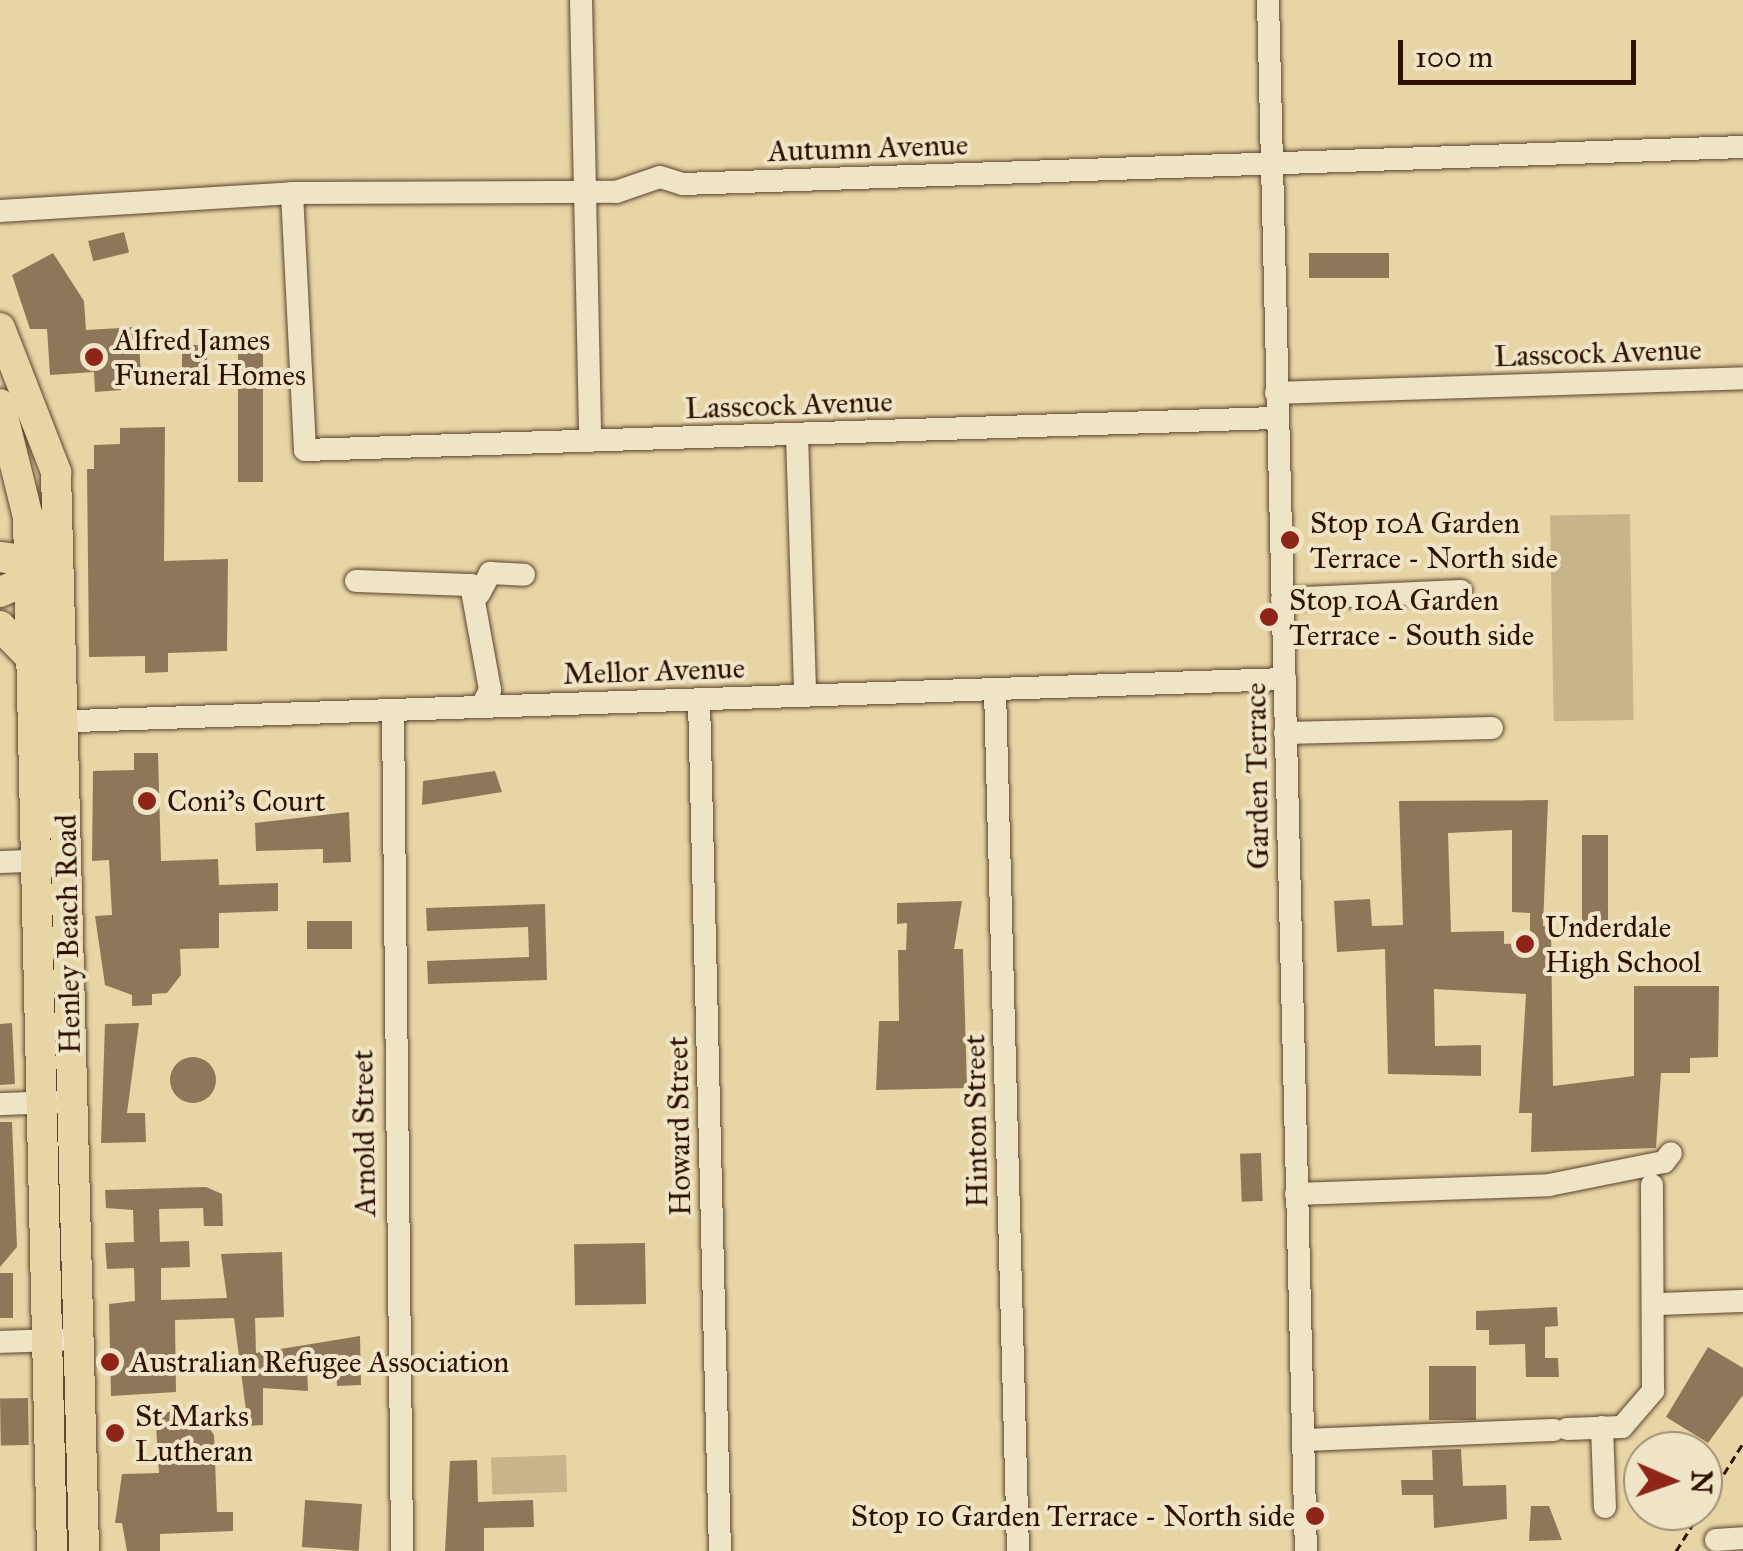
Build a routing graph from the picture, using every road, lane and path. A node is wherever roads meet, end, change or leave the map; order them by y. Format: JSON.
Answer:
{"nodes":[{"id":1,"x":582,"y":0,"type":"edge"},
{"id":2,"x":1268,"y":0,"type":"edge"},
{"id":3,"x":1743,"y":148,"type":"edge"},
{"id":4,"x":1272,"y":163,"type":"junction"},
{"id":5,"x":584,"y":188,"type":"junction"},
{"id":6,"x":292,"y":193,"type":"junction"},
{"id":7,"x":0,"y":211,"type":"edge"},
{"id":8,"x":0,"y":328,"type":"edge"},
{"id":9,"x":1743,"y":378,"type":"edge"},
{"id":10,"x":1276,"y":393,"type":"junction"},
{"id":11,"x":0,"y":406,"type":"edge"},
{"id":12,"x":1276,"y":418,"type":"junction"},
{"id":13,"x":798,"y":435,"type":"junction"},
{"id":14,"x":590,"y":441,"type":"junction"},
{"id":15,"x":0,"y":544,"type":"edge"},
{"id":16,"x":19,"y":564,"type":"edge"},
{"id":17,"x":59,"y":568,"type":"junction"},
{"id":18,"x":524,"y":574,"type":"dead end"},
{"id":19,"x":356,"y":581,"type":"dead end"},
{"id":20,"x":1461,"y":591,"type":"dead end"},
{"id":21,"x":0,"y":592,"type":"edge"},
{"id":22,"x":479,"y":594,"type":"junction"},
{"id":23,"x":1282,"y":599,"type":"junction"},
{"id":24,"x":0,"y":626,"type":"edge"},
{"id":25,"x":30,"y":657,"type":"junction"},
{"id":26,"x":1285,"y":679,"type":"junction"},
{"id":27,"x":995,"y":690,"type":"junction"},
{"id":28,"x":805,"y":695,"type":"junction"},
{"id":29,"x":699,"y":700,"type":"junction"},
{"id":30,"x":482,"y":706,"type":"junction"},
{"id":31,"x":394,"y":714,"type":"junction"},
{"id":32,"x":47,"y":722,"type":"junction"},
{"id":33,"x":1492,"y":728,"type":"dead end"},
{"id":34,"x":1285,"y":732,"type":"junction"},
{"id":35,"x":66,"y":859,"type":"junction"},
{"id":36,"x":35,"y":860,"type":"junction"},
{"id":37,"x":0,"y":862,"type":"edge"},
{"id":38,"x":72,"y":1102,"type":"junction"},
{"id":39,"x":41,"y":1103,"type":"junction"},
{"id":40,"x":0,"y":1104,"type":"edge"},
{"id":41,"x":1672,"y":1153,"type":"dead end"},
{"id":42,"x":1652,"y":1185,"type":"dead end"},
{"id":43,"x":1296,"y":1194,"type":"junction"},
{"id":44,"x":1743,"y":1301,"type":"edge"},
{"id":45,"x":1657,"y":1304,"type":"junction"},
{"id":46,"x":46,"y":1340,"type":"junction"},
{"id":47,"x":78,"y":1340,"type":"junction"},
{"id":48,"x":0,"y":1342,"type":"edge"},
{"id":49,"x":1602,"y":1427,"type":"junction"},
{"id":50,"x":1303,"y":1440,"type":"junction"},
{"id":51,"x":1743,"y":1443,"type":"edge"},
{"id":52,"x":1723,"y":1475,"type":"edge"},
{"id":53,"x":1605,"y":1507,"type":"dead end"},
{"id":54,"x":1743,"y":1538,"type":"edge"},
{"id":55,"x":1716,"y":1540,"type":"dead end"},
{"id":56,"x":52,"y":1551,"type":"edge"},
{"id":57,"x":84,"y":1551,"type":"edge"},
{"id":58,"x":402,"y":1551,"type":"edge"},
{"id":59,"x":720,"y":1551,"type":"edge"},
{"id":60,"x":1018,"y":1551,"type":"edge"},
{"id":61,"x":1306,"y":1551,"type":"edge"}],
"edges":[{"from":1,"to":5,"type":"street"},
{"from":2,"to":4,"type":"street","name":"Garden Terrace"},
{"from":3,"to":4,"type":"street","name":"Autumn Avenue"},
{"from":4,"to":5,"type":"street","name":"Autumn Avenue"},
{"from":4,"to":10,"type":"street","name":"Garden Terrace"},
{"from":5,"to":6,"type":"street","name":"Autumn Avenue"},
{"from":5,"to":14,"type":"street"},
{"from":6,"to":7,"type":"street","name":"Autumn Avenue"},
{"from":6,"to":14,"type":"street","name":"Lasscock Avenue"},
{"from":8,"to":17,"type":"main road","name":"Henley Beach Road"},
{"from":9,"to":10,"type":"street","name":"Lasscock Avenue"},
{"from":10,"to":12,"type":"street","name":"Garden Terrace"},
{"from":11,"to":15,"type":"main road"},
{"from":11,"to":16,"type":"main road","name":"Henley Beach Road"},
{"from":12,"to":13,"type":"street","name":"Lasscock Avenue"},
{"from":12,"to":23,"type":"street","name":"Garden Terrace"},
{"from":13,"to":14,"type":"street","name":"Lasscock Avenue"},
{"from":13,"to":28,"type":"street"},
{"from":16,"to":17,"type":"main road"},
{"from":16,"to":21,"type":"main road"},
{"from":16,"to":25,"type":"main road","name":"Henley Beach Road"},
{"from":17,"to":32,"type":"main road","name":"Henley Beach Road"},
{"from":18,"to":22,"type":"street"},
{"from":19,"to":22,"type":"street"},
{"from":20,"to":23,"type":"street"},
{"from":22,"to":30,"type":"street"},
{"from":23,"to":26,"type":"street","name":"Garden Terrace"},
{"from":24,"to":25,"type":"main road"},
{"from":25,"to":32,"type":"main road","name":"Henley Beach Road"},
{"from":26,"to":27,"type":"street","name":"Mellor Avenue"},
{"from":26,"to":34,"type":"street","name":"Garden Terrace"},
{"from":27,"to":28,"type":"street","name":"Mellor Avenue"},
{"from":27,"to":60,"type":"street","name":"Hinton Street"},
{"from":28,"to":29,"type":"street","name":"Mellor Avenue"},
{"from":29,"to":30,"type":"street","name":"Mellor Avenue"},
{"from":29,"to":59,"type":"street","name":"Howard Street"},
{"from":30,"to":31,"type":"street","name":"Mellor Avenue"},
{"from":31,"to":32,"type":"street","name":"Mellor Avenue"},
{"from":31,"to":58,"type":"street","name":"Arnold Street"},
{"from":32,"to":35,"type":"main road","name":"Henley Beach Road"},
{"from":32,"to":36,"type":"main road","name":"Henley Beach Road"},
{"from":33,"to":34,"type":"street"},
{"from":34,"to":43,"type":"street","name":"Garden Terrace"},
{"from":35,"to":36,"type":"street"},
{"from":35,"to":38,"type":"main road","name":"Henley Beach Road"},
{"from":36,"to":37,"type":"street"},
{"from":36,"to":39,"type":"main road","name":"Henley Beach Road"},
{"from":38,"to":39,"type":"street"},
{"from":38,"to":47,"type":"main road","name":"Henley Beach Road"},
{"from":39,"to":40,"type":"street"},
{"from":39,"to":46,"type":"main road","name":"Henley Beach Road"},
{"from":41,"to":43,"type":"street"},
{"from":42,"to":45,"type":"street"},
{"from":43,"to":50,"type":"street","name":"Garden Terrace"},
{"from":44,"to":45,"type":"street"},
{"from":45,"to":49,"type":"street"},
{"from":46,"to":47,"type":"street"},
{"from":46,"to":48,"type":"street"},
{"from":46,"to":56,"type":"main road","name":"Henley Beach Road"},
{"from":47,"to":57,"type":"main road","name":"Henley Beach Road"},
{"from":49,"to":50,"type":"street"},
{"from":49,"to":53,"type":"street"},
{"from":50,"to":61,"type":"street","name":"Garden Terrace"},
{"from":51,"to":52,"type":"path"},
{"from":54,"to":55,"type":"street"}]}
